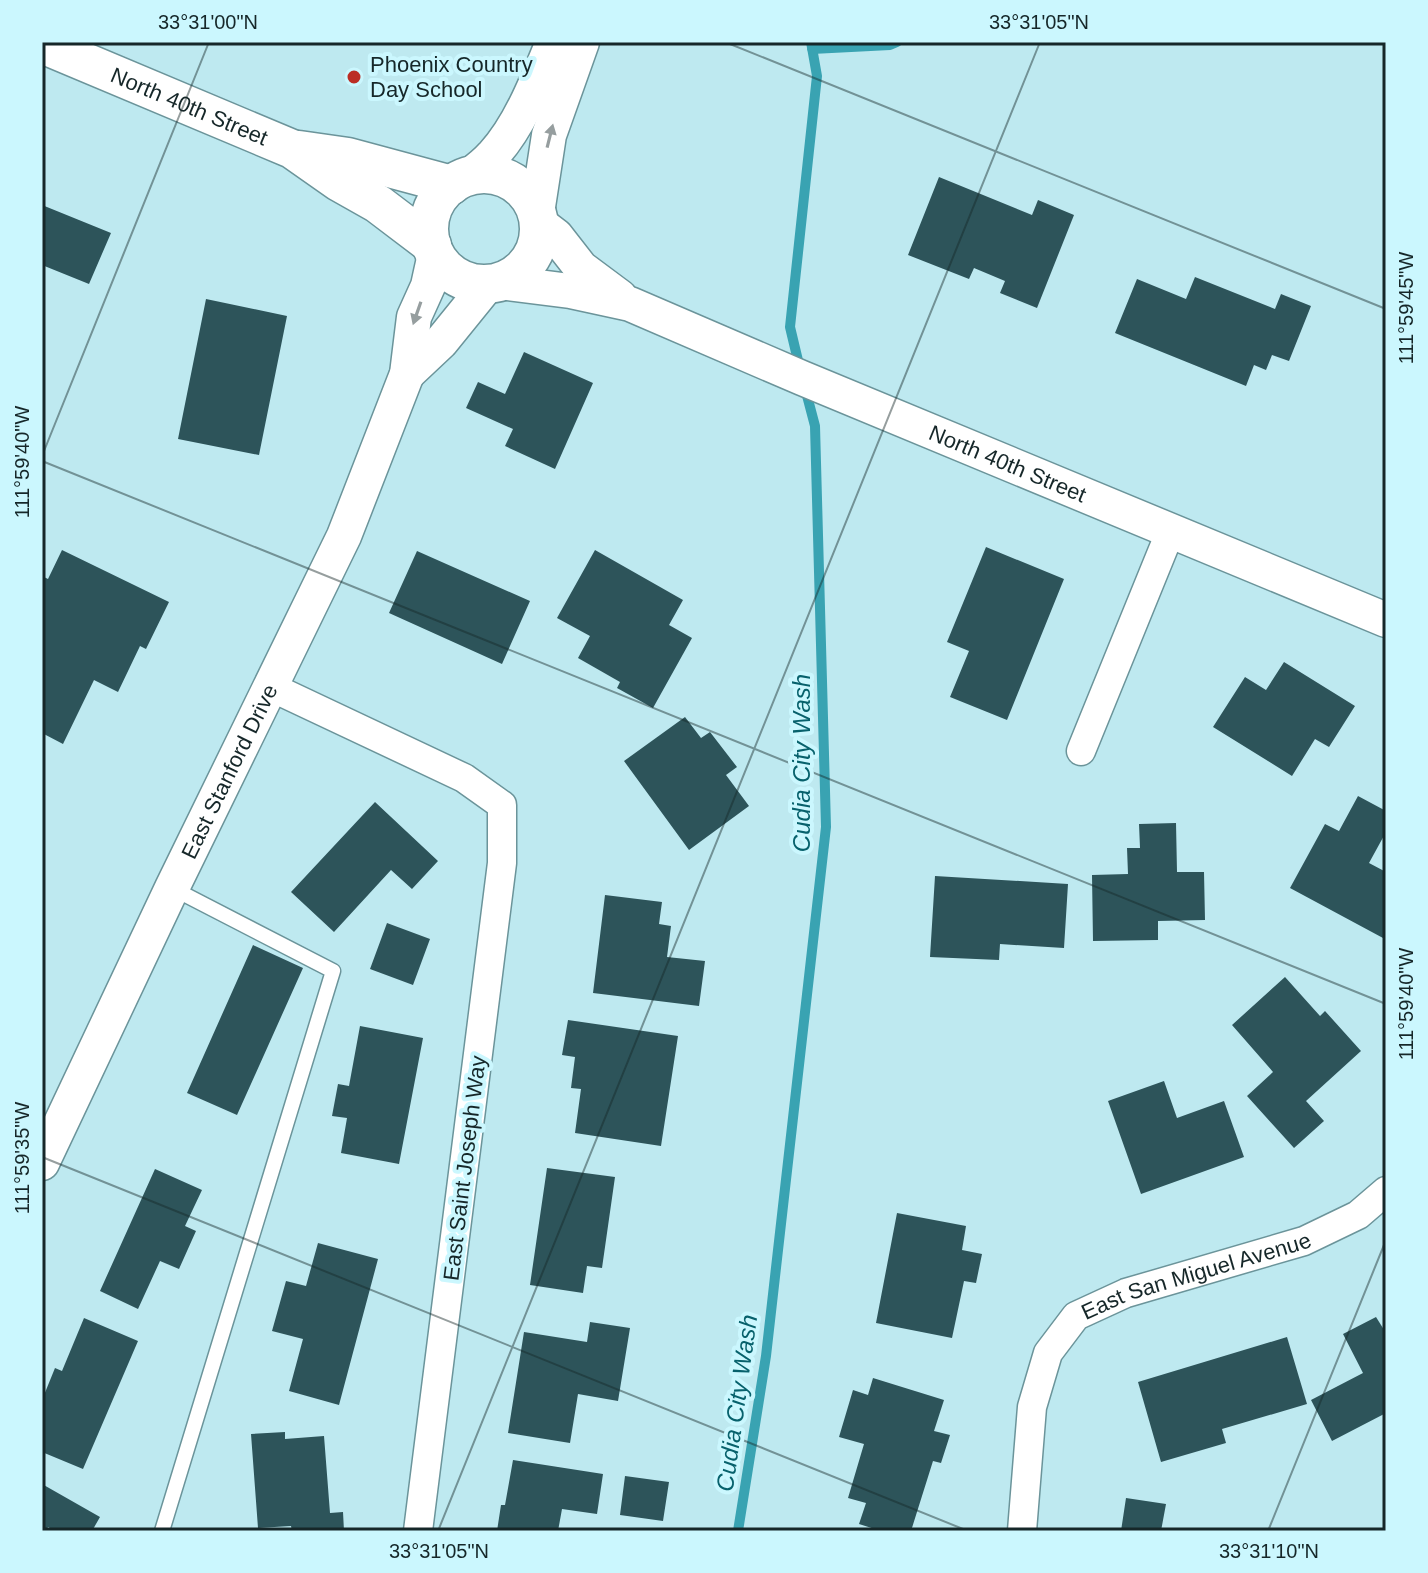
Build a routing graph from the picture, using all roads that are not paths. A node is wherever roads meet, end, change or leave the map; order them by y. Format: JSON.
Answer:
{"nodes":[{"id":1,"x":553,"y":42,"type":"edge"},
{"id":2,"x":582,"y":42,"type":"edge"},
{"id":3,"x":42,"y":44,"type":"edge"},
{"id":4,"x":292,"y":149,"type":"junction"},
{"id":5,"x":460,"y":181,"type":"junction"},
{"id":6,"x":538,"y":218,"type":"junction"},
{"id":7,"x":433,"y":250,"type":"junction"},
{"id":8,"x":494,"y":283,"type":"junction"},
{"id":9,"x":630,"y":304,"type":"junction"},
{"id":10,"x":407,"y":374,"type":"junction"},
{"id":11,"x":1171,"y":530,"type":"junction"},
{"id":12,"x":1386,"y":620,"type":"edge"},
{"id":13,"x":271,"y":687,"type":"junction"},
{"id":14,"x":1081,"y":751,"type":"dead end"},
{"id":15,"x":172,"y":888,"type":"junction"},
{"id":16,"x":42,"y":1163,"type":"edge"},
{"id":17,"x":1386,"y":1191,"type":"edge"},
{"id":18,"x":162,"y":1531,"type":"edge"},
{"id":19,"x":418,"y":1531,"type":"edge"},
{"id":20,"x":1022,"y":1531,"type":"edge"}],
"edges":[{"from":1,"to":5,"type":"street"},
{"from":6,"to":2,"type":"street","one_way":true},
{"from":3,"to":4,"type":"main road","name":"North 40th Street"},
{"from":4,"to":5,"type":"main road","name":"North 40th Street"},
{"from":4,"to":7,"type":"main road","name":"North 40th Street"},
{"from":5,"to":6,"type":"main road"},
{"from":5,"to":7,"type":"main road"},
{"from":6,"to":8,"type":"main road"},
{"from":6,"to":9,"type":"street","name":"North 40th Street"},
{"from":7,"to":8,"type":"main road"},
{"from":7,"to":10,"type":"street","name":"East Stanford Drive","one_way":true},
{"from":8,"to":9,"type":"street","name":"North 40th Street"},
{"from":8,"to":10,"type":"street","name":"East Stanford Drive"},
{"from":9,"to":11,"type":"street","name":"North 40th Street"},
{"from":10,"to":13,"type":"street","name":"East Stanford Drive"},
{"from":11,"to":12,"type":"street","name":"North 40th Street"},
{"from":11,"to":14,"type":"street"},
{"from":13,"to":15,"type":"street","name":"East Stanford Drive"},
{"from":13,"to":19,"type":"street","name":"East Saint Joseph Way"},
{"from":15,"to":16,"type":"street","name":"East Stanford Drive"},
{"from":15,"to":18,"type":"lane"},
{"from":17,"to":20,"type":"street","name":"East San Miguel Avenue"}]}
